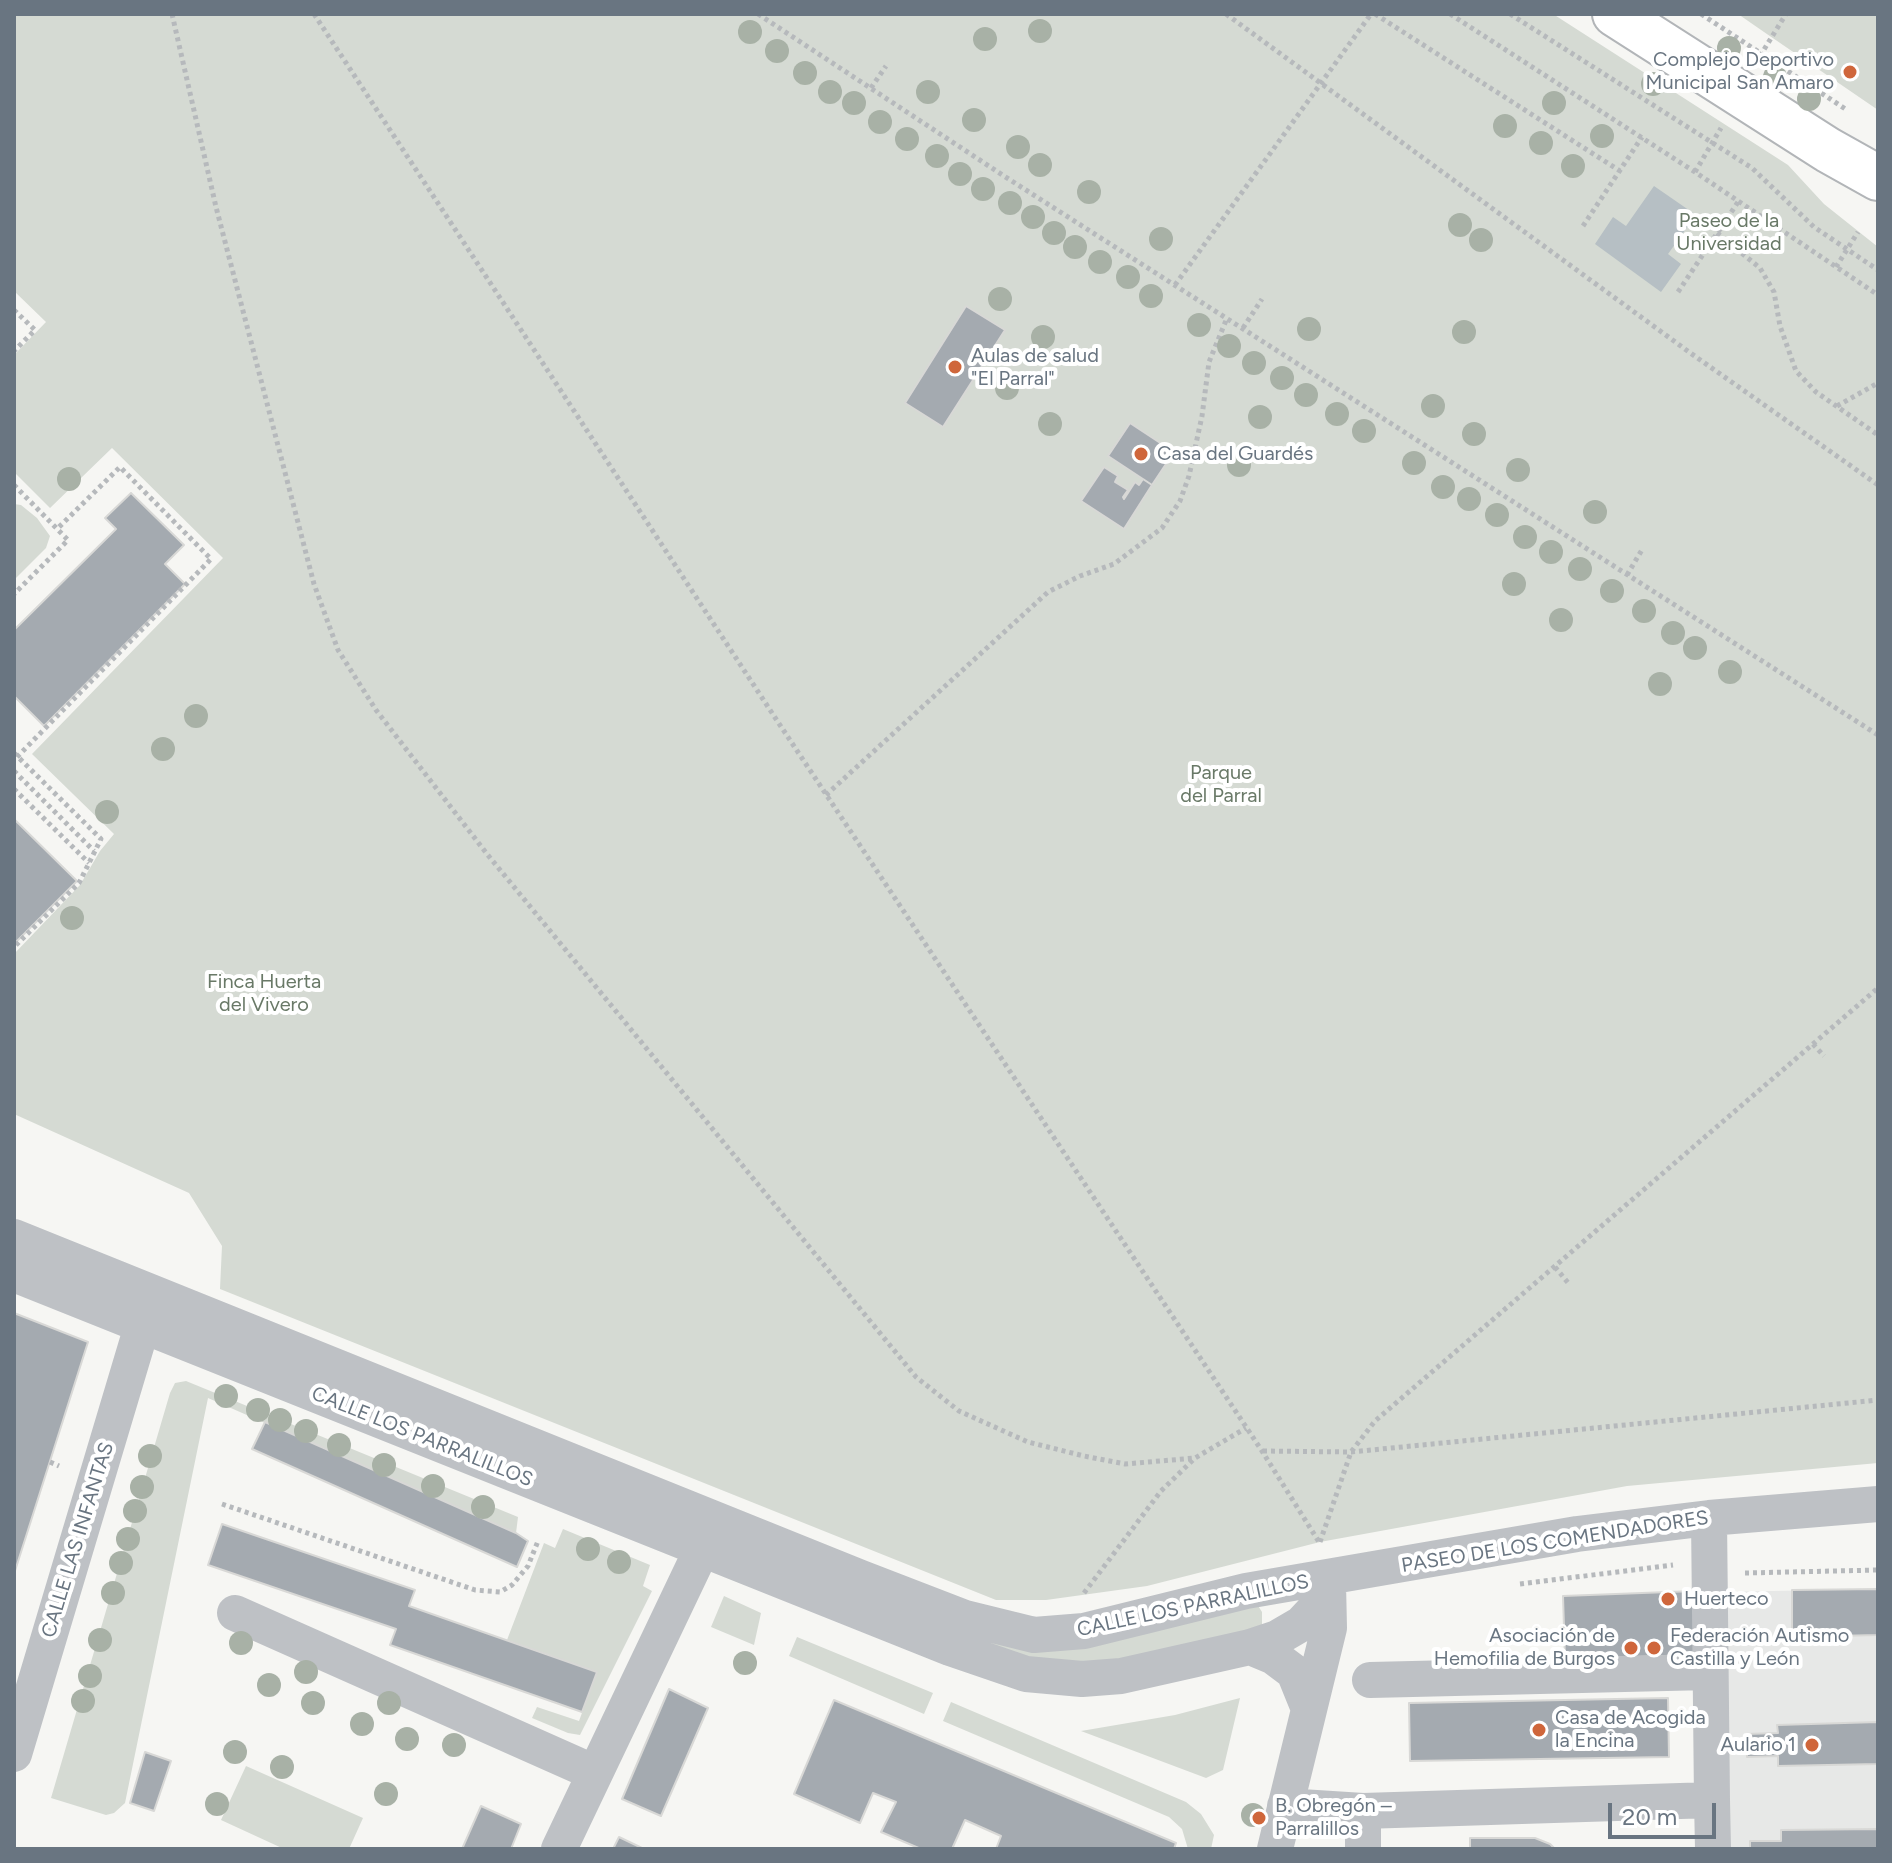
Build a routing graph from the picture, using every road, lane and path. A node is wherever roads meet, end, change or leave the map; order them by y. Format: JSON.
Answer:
{"nodes":[{"id":1,"x":172,"y":14,"type":"edge"},
{"id":2,"x":314,"y":14,"type":"edge"},
{"id":3,"x":758,"y":14,"type":"edge"},
{"id":4,"x":1226,"y":14,"type":"edge"},
{"id":5,"x":1373,"y":14,"type":"edge"},
{"id":6,"x":1450,"y":14,"type":"edge"},
{"id":7,"x":1510,"y":14,"type":"edge"},
{"id":8,"x":1615,"y":14,"type":"edge"},
{"id":9,"x":1701,"y":14,"type":"edge"},
{"id":10,"x":1786,"y":14,"type":"edge"},
{"id":11,"x":1761,"y":54,"type":"junction"},
{"id":12,"x":886,"y":66,"type":"dead end"},
{"id":13,"x":1321,"y":82,"type":"junction"},
{"id":14,"x":871,"y":88,"type":"junction"},
{"id":15,"x":1852,"y":114,"type":"dead end"},
{"id":16,"x":1642,"y":137,"type":"junction"},
{"id":17,"x":1713,"y":144,"type":"junction"},
{"id":18,"x":1828,"y":150,"type":"junction"},
{"id":19,"x":1620,"y":171,"type":"junction"},
{"id":20,"x":1695,"y":172,"type":"junction"},
{"id":21,"x":1878,"y":178,"type":"edge"},
{"id":22,"x":1738,"y":202,"type":"junction"},
{"id":23,"x":1868,"y":221,"type":"edge"},
{"id":24,"x":1583,"y":226,"type":"dead end"},
{"id":25,"x":1717,"y":233,"type":"junction"},
{"id":26,"x":1847,"y":250,"type":"junction"},
{"id":27,"x":1836,"y":267,"type":"junction"},
{"id":28,"x":1878,"y":270,"type":"edge"},
{"id":29,"x":1175,"y":285,"type":"junction"},
{"id":30,"x":1678,"y":292,"type":"dead end"},
{"id":31,"x":1878,"y":295,"type":"edge"},
{"id":32,"x":1262,"y":299,"type":"dead end"},
{"id":33,"x":14,"y":310,"type":"edge"},
{"id":34,"x":1227,"y":318,"type":"junction"},
{"id":35,"x":1243,"y":328,"type":"junction"},
{"id":36,"x":14,"y":351,"type":"edge"},
{"id":37,"x":1878,"y":383,"type":"edge"},
{"id":38,"x":1837,"y":406,"type":"junction"},
{"id":39,"x":1878,"y":435,"type":"edge"},
{"id":40,"x":1878,"y":485,"type":"edge"},
{"id":41,"x":15,"y":486,"type":"edge"},
{"id":42,"x":57,"y":529,"type":"junction"},
{"id":43,"x":1643,"y":548,"type":"dead end"},
{"id":44,"x":1627,"y":575,"type":"junction"},
{"id":45,"x":14,"y":594,"type":"edge"},
{"id":46,"x":1878,"y":735,"type":"edge"},
{"id":47,"x":16,"y":755,"type":"edge"},
{"id":48,"x":14,"y":771,"type":"edge"},
{"id":49,"x":14,"y":789,"type":"edge"},
{"id":50,"x":826,"y":795,"type":"junction"},
{"id":51,"x":94,"y":851,"type":"junction"},
{"id":52,"x":89,"y":863,"type":"junction"},
{"id":53,"x":14,"y":947,"type":"edge"},
{"id":54,"x":1878,"y":988,"type":"edge"},
{"id":55,"x":1813,"y":1044,"type":"junction"},
{"id":56,"x":1824,"y":1056,"type":"dead end"},
{"id":57,"x":14,"y":1237,"type":"edge"},
{"id":58,"x":1555,"y":1267,"type":"junction"},
{"id":59,"x":14,"y":1274,"type":"edge"},
{"id":60,"x":1569,"y":1284,"type":"dead end"},
{"id":61,"x":147,"y":1308,"type":"junction"},
{"id":62,"x":1878,"y":1400,"type":"edge"},
{"id":63,"x":1246,"y":1428,"type":"junction"},
{"id":64,"x":1262,"y":1451,"type":"junction"},
{"id":65,"x":1351,"y":1452,"type":"junction"},
{"id":66,"x":1195,"y":1458,"type":"junction"},
{"id":67,"x":50,"y":1462,"type":"dead end"},
{"id":68,"x":59,"y":1466,"type":"dead end"},
{"id":69,"x":222,"y":1504,"type":"dead end"},
{"id":70,"x":681,"y":1504,"type":"junction"},
{"id":71,"x":1878,"y":1504,"type":"edge"},
{"id":72,"x":1709,"y":1518,"type":"junction"},
{"id":73,"x":538,"y":1541,"type":"dead end"},
{"id":74,"x":1320,"y":1542,"type":"junction"},
{"id":75,"x":702,"y":1549,"type":"junction"},
{"id":76,"x":1878,"y":1570,"type":"edge"},
{"id":77,"x":1709,"y":1574,"type":"junction"},
{"id":78,"x":861,"y":1578,"type":"junction"},
{"id":79,"x":1328,"y":1578,"type":"junction"},
{"id":80,"x":1082,"y":1596,"type":"dead end"},
{"id":81,"x":235,"y":1613,"type":"dead end"},
{"id":82,"x":1250,"y":1647,"type":"junction"},
{"id":83,"x":1709,"y":1672,"type":"junction"},
{"id":84,"x":1370,"y":1680,"type":"dead end"},
{"id":85,"x":1309,"y":1709,"type":"junction"},
{"id":86,"x":14,"y":1754,"type":"edge"},
{"id":87,"x":595,"y":1773,"type":"junction"},
{"id":88,"x":1712,"y":1800,"type":"junction"},
{"id":89,"x":1285,"y":1806,"type":"junction"},
{"id":90,"x":1363,"y":1811,"type":"junction"},
{"id":91,"x":559,"y":1849,"type":"edge"},
{"id":92,"x":1275,"y":1849,"type":"edge"},
{"id":93,"x":1363,"y":1849,"type":"edge"},
{"id":94,"x":1713,"y":1849,"type":"edge"}],
"edges":[{"from":1,"to":66,"type":"path"},
{"from":2,"to":50,"type":"path"},
{"from":3,"to":14,"type":"path"},
{"from":4,"to":13,"type":"path"},
{"from":5,"to":13,"type":"path"},
{"from":5,"to":19,"type":"path"},
{"from":6,"to":16,"type":"path"},
{"from":7,"to":17,"type":"path"},
{"from":8,"to":18,"type":"highway"},
{"from":9,"to":11,"type":"path"},
{"from":10,"to":11,"type":"path"},
{"from":11,"to":15,"type":"path"},
{"from":12,"to":14,"type":"path"},
{"from":13,"to":29,"type":"path"},
{"from":13,"to":40,"type":"path"},
{"from":14,"to":29,"type":"path"},
{"from":16,"to":19,"type":"path"},
{"from":16,"to":20,"type":"path"},
{"from":17,"to":20,"type":"path"},
{"from":17,"to":26,"type":"path"},
{"from":18,"to":21,"type":"highway"},
{"from":18,"to":23,"type":"highway"},
{"from":19,"to":24,"type":"path"},
{"from":20,"to":22,"type":"path"},
{"from":22,"to":25,"type":"path"},
{"from":22,"to":27,"type":"path"},
{"from":23,"to":26,"type":"path"},
{"from":25,"to":30,"type":"path"},
{"from":25,"to":38,"type":"path"},
{"from":26,"to":27,"type":"path"},
{"from":26,"to":28,"type":"path"},
{"from":27,"to":31,"type":"path"},
{"from":29,"to":34,"type":"path"},
{"from":32,"to":35,"type":"path"},
{"from":33,"to":36,"type":"path"},
{"from":34,"to":35,"type":"path"},
{"from":34,"to":50,"type":"path"},
{"from":35,"to":44,"type":"path"},
{"from":37,"to":38,"type":"path"},
{"from":38,"to":39,"type":"path"},
{"from":41,"to":42,"type":"path"},
{"from":42,"to":45,"type":"path"},
{"from":42,"to":47,"type":"path"},
{"from":43,"to":44,"type":"path"},
{"from":44,"to":46,"type":"path"},
{"from":47,"to":51,"type":"path"},
{"from":48,"to":51,"type":"path"},
{"from":49,"to":52,"type":"path"},
{"from":50,"to":63,"type":"path"},
{"from":51,"to":52,"type":"path"},
{"from":52,"to":53,"type":"path"},
{"from":54,"to":55,"type":"path"},
{"from":55,"to":56,"type":"path"},
{"from":55,"to":58,"type":"path"},
{"from":57,"to":61,"type":"street"},
{"from":58,"to":60,"type":"path"},
{"from":58,"to":65,"type":"path"},
{"from":59,"to":61,"type":"street"},
{"from":61,"to":70,"type":"street","name":"CALLE LOS PARRALILLOS"},
{"from":61,"to":75,"type":"street","name":"CALLE LOS PARRALILLOS"},
{"from":61,"to":86,"type":"street","name":"CALLE LAS INFANTAS"},
{"from":62,"to":65,"type":"path"},
{"from":63,"to":64,"type":"path"},
{"from":63,"to":66,"type":"path"},
{"from":64,"to":65,"type":"path"},
{"from":64,"to":74,"type":"path"},
{"from":65,"to":74,"type":"path"},
{"from":66,"to":80,"type":"path"},
{"from":67,"to":68,"type":"path"},
{"from":69,"to":73,"type":"path"},
{"from":70,"to":75,"type":"street"},
{"from":70,"to":78,"type":"street","name":"CALLE LOS PARRALILLOS"},
{"from":71,"to":72,"type":"street","name":"PASEO DE LOS COMENDADORES"},
{"from":72,"to":77,"type":"street"},
{"from":72,"to":79,"type":"street","name":"PASEO DE LOS COMENDADORES"},
{"from":74,"to":79,"type":"path"},
{"from":75,"to":78,"type":"street","name":"CALLE LOS PARRALILLOS"},
{"from":75,"to":82,"type":"street","name":"CALLE LOS PARRALILLOS"},
{"from":75,"to":87,"type":"street"},
{"from":76,"to":77,"type":"path"},
{"from":77,"to":83,"type":"street"},
{"from":78,"to":79,"type":"street","name":"CALLE LOS PARRALILLOS"},
{"from":79,"to":82,"type":"street","name":"CALLE LOS PARRALILLOS"},
{"from":79,"to":85,"type":"street"},
{"from":81,"to":87,"type":"street"},
{"from":82,"to":85,"type":"street"},
{"from":83,"to":84,"type":"street"},
{"from":83,"to":88,"type":"street"},
{"from":85,"to":89,"type":"street"},
{"from":87,"to":91,"type":"street"},
{"from":88,"to":90,"type":"street"},
{"from":88,"to":94,"type":"street"},
{"from":89,"to":90,"type":"street"},
{"from":89,"to":92,"type":"street"},
{"from":90,"to":93,"type":"street"}]}
